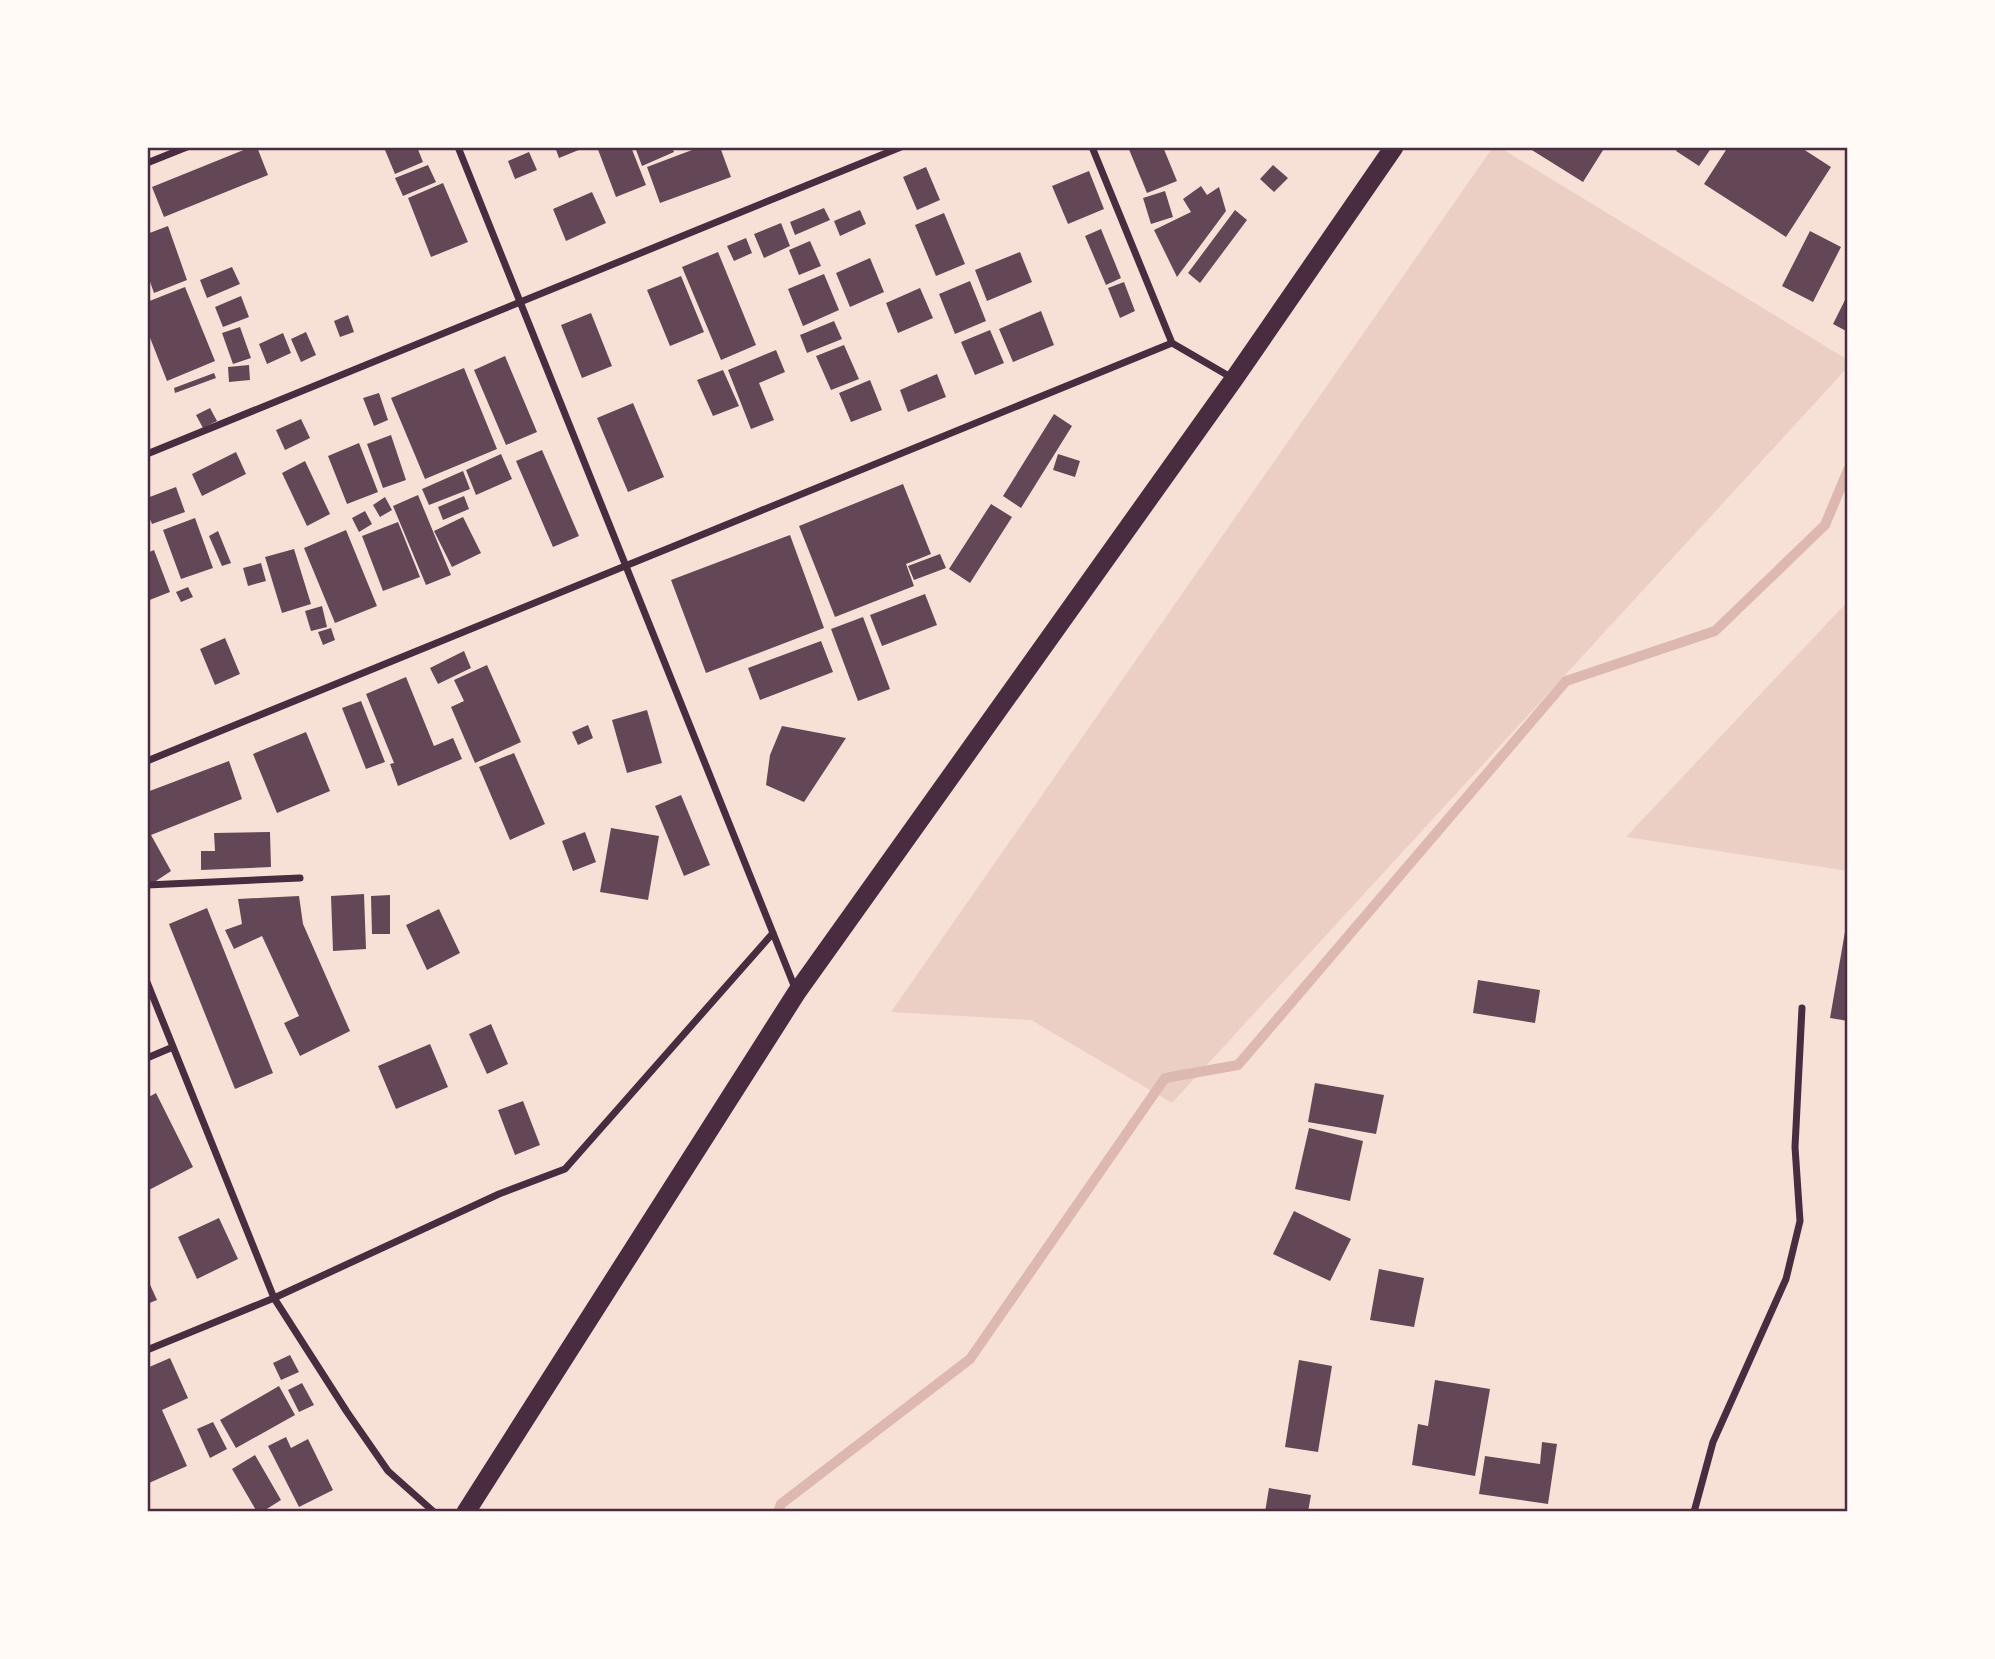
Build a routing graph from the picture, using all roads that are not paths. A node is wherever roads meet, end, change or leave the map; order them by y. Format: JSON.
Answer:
{"nodes":[{"id":1,"x":187,"y":147,"type":"edge"},
{"id":2,"x":458,"y":147,"type":"edge"},
{"id":3,"x":901,"y":147,"type":"edge"},
{"id":4,"x":1092,"y":147,"type":"edge"},
{"id":5,"x":1394,"y":147,"type":"edge"},
{"id":6,"x":147,"y":163,"type":"edge"},
{"id":7,"x":520,"y":302,"type":"junction"},
{"id":8,"x":1172,"y":343,"type":"junction"},
{"id":9,"x":1234,"y":379,"type":"junction"},
{"id":10,"x":147,"y":454,"type":"edge"},
{"id":11,"x":626,"y":566,"type":"junction"},
{"id":12,"x":147,"y":761,"type":"edge"},
{"id":13,"x":300,"y":878,"type":"dead end"},
{"id":14,"x":147,"y":885,"type":"edge"},
{"id":15,"x":773,"y":933,"type":"junction"},
{"id":16,"x":147,"y":982,"type":"edge"},
{"id":17,"x":797,"y":992,"type":"junction"},
{"id":18,"x":1802,"y":1008,"type":"dead end"},
{"id":19,"x":173,"y":1047,"type":"junction"},
{"id":20,"x":147,"y":1058,"type":"edge"},
{"id":21,"x":274,"y":1298,"type":"junction"},
{"id":22,"x":147,"y":1350,"type":"edge"},
{"id":23,"x":434,"y":1512,"type":"edge"},
{"id":24,"x":466,"y":1512,"type":"edge"},
{"id":25,"x":1694,"y":1512,"type":"edge"}],
"edges":[{"from":1,"to":6,"type":"street"},
{"from":2,"to":7,"type":"street"},
{"from":3,"to":7,"type":"street"},
{"from":4,"to":8,"type":"street"},
{"from":5,"to":9,"type":"highway"},
{"from":7,"to":10,"type":"street"},
{"from":7,"to":11,"type":"street"},
{"from":8,"to":9,"type":"street"},
{"from":8,"to":11,"type":"street"},
{"from":9,"to":17,"type":"highway"},
{"from":11,"to":12,"type":"street"},
{"from":11,"to":15,"type":"street"},
{"from":13,"to":14,"type":"street"},
{"from":15,"to":17,"type":"street"},
{"from":15,"to":21,"type":"street"},
{"from":16,"to":19,"type":"street"},
{"from":17,"to":24,"type":"highway"},
{"from":18,"to":25,"type":"street"},
{"from":19,"to":20,"type":"street"},
{"from":19,"to":21,"type":"street"},
{"from":21,"to":22,"type":"street"},
{"from":21,"to":23,"type":"street"}]}
